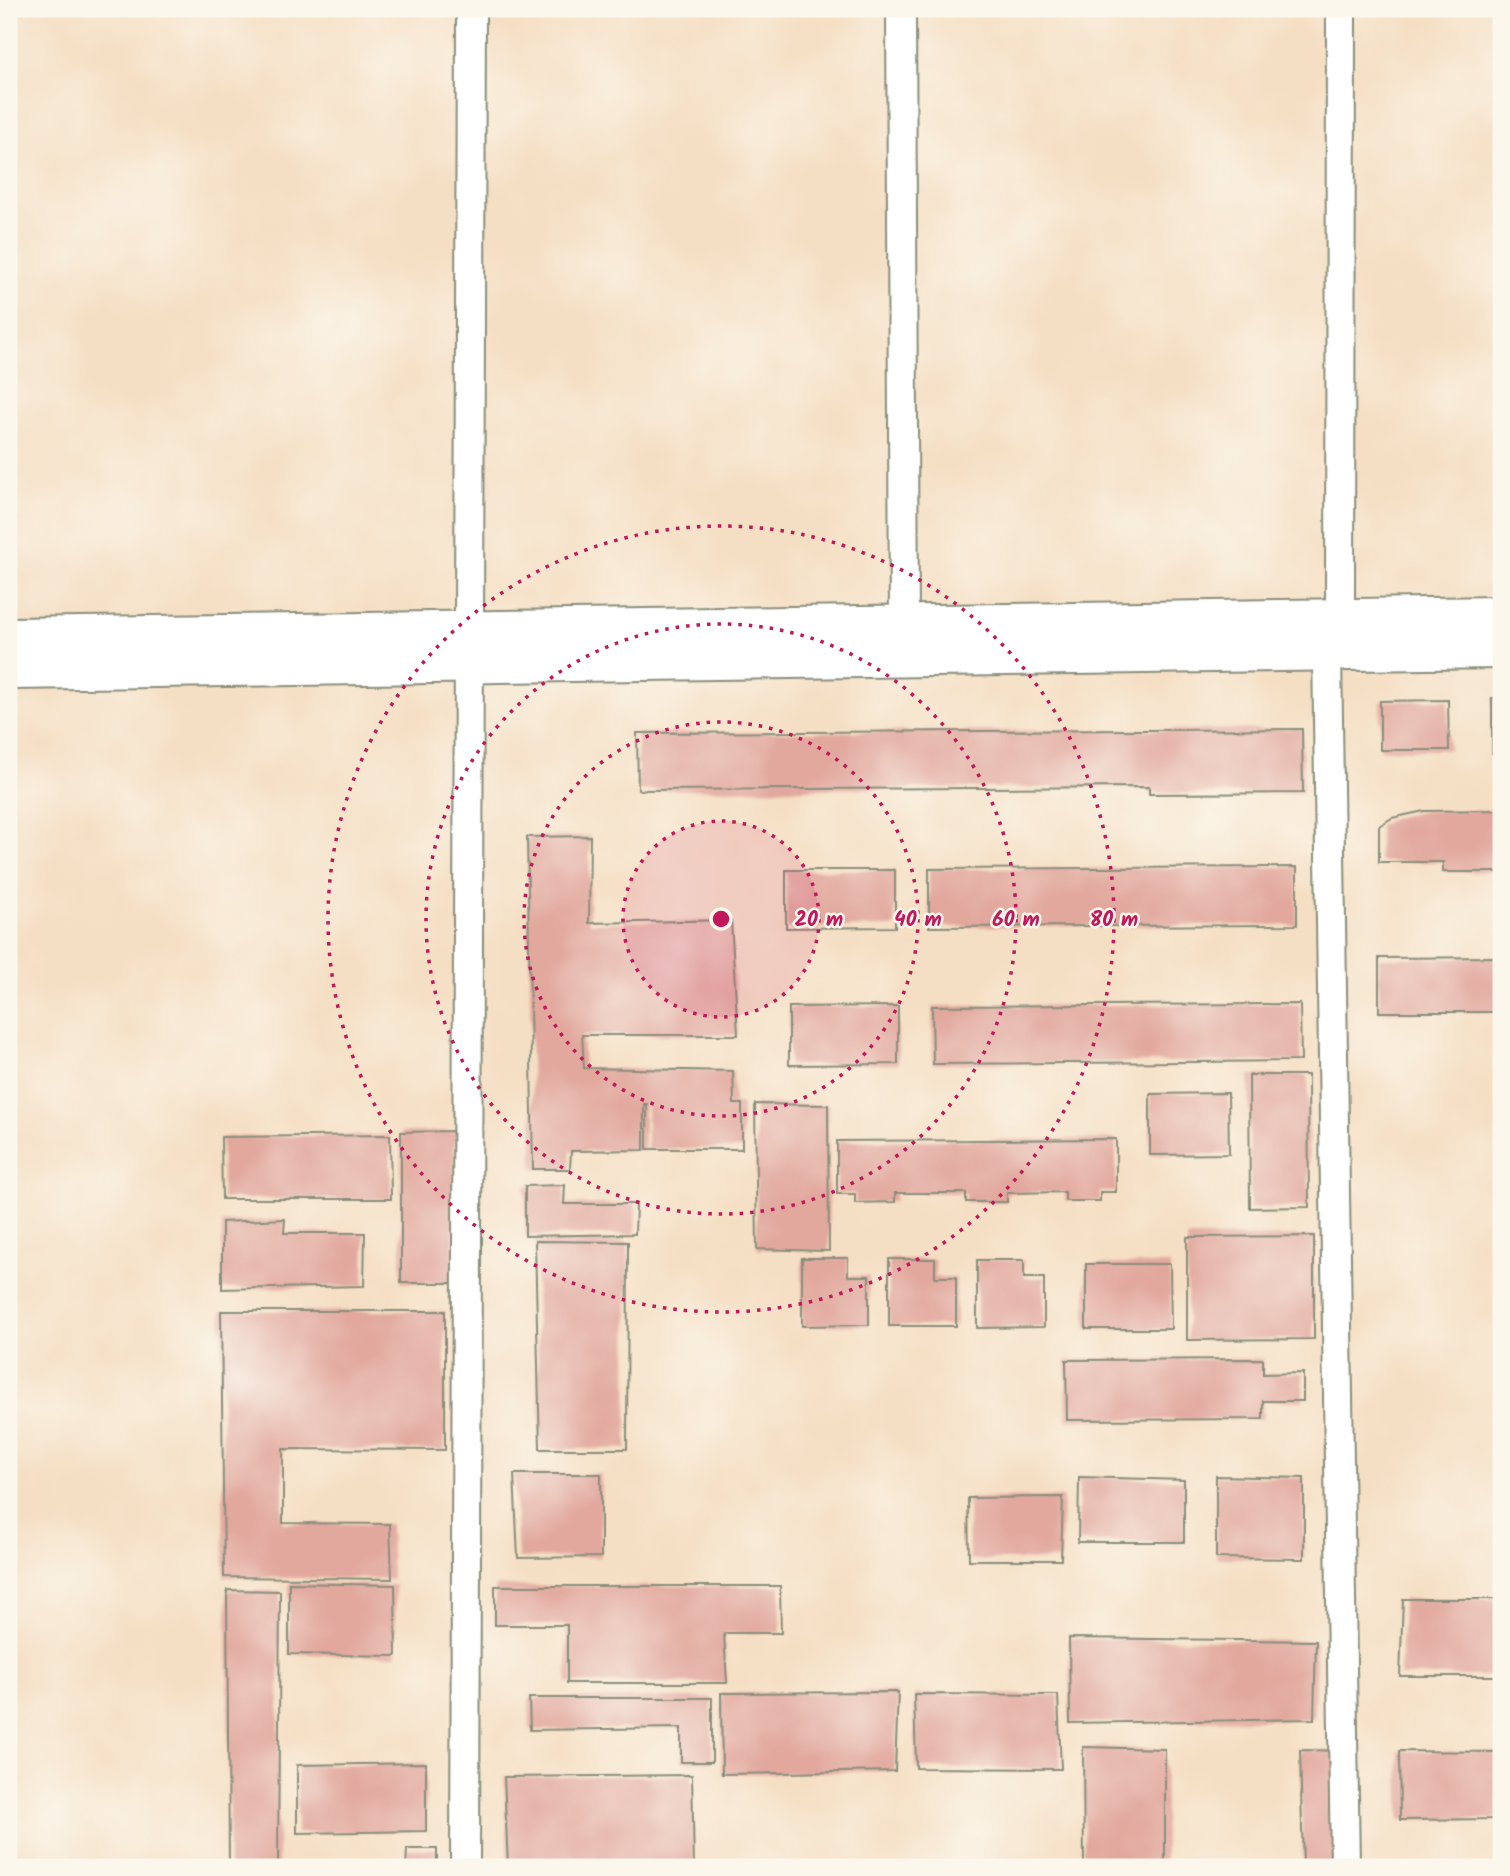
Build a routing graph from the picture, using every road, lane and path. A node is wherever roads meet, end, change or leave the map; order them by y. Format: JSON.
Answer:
{"nodes":[{"id":1,"x":471,"y":9,"type":"edge"},
{"id":2,"x":901,"y":9,"type":"edge"},
{"id":3,"x":1341,"y":9,"type":"edge"},
{"id":4,"x":1501,"y":616,"type":"edge"},
{"id":5,"x":904,"y":625,"type":"junction"},
{"id":6,"x":1333,"y":635,"type":"junction"},
{"id":7,"x":9,"y":637,"type":"edge"},
{"id":8,"x":469,"y":648,"type":"junction"},
{"id":9,"x":1501,"y":649,"type":"edge"},
{"id":10,"x":9,"y":670,"type":"edge"},
{"id":11,"x":465,"y":1867,"type":"edge"},
{"id":12,"x":1345,"y":1867,"type":"edge"}],
"edges":[{"from":1,"to":8,"type":"street"},
{"from":2,"to":5,"type":"street"},
{"from":3,"to":6,"type":"street"},
{"from":4,"to":6,"type":"street"},
{"from":5,"to":6,"type":"street"},
{"from":5,"to":8,"type":"street"},
{"from":6,"to":8,"type":"street"},
{"from":6,"to":9,"type":"street"},
{"from":6,"to":12,"type":"street"},
{"from":7,"to":8,"type":"street"},
{"from":8,"to":10,"type":"street"},
{"from":8,"to":11,"type":"street"}]}
